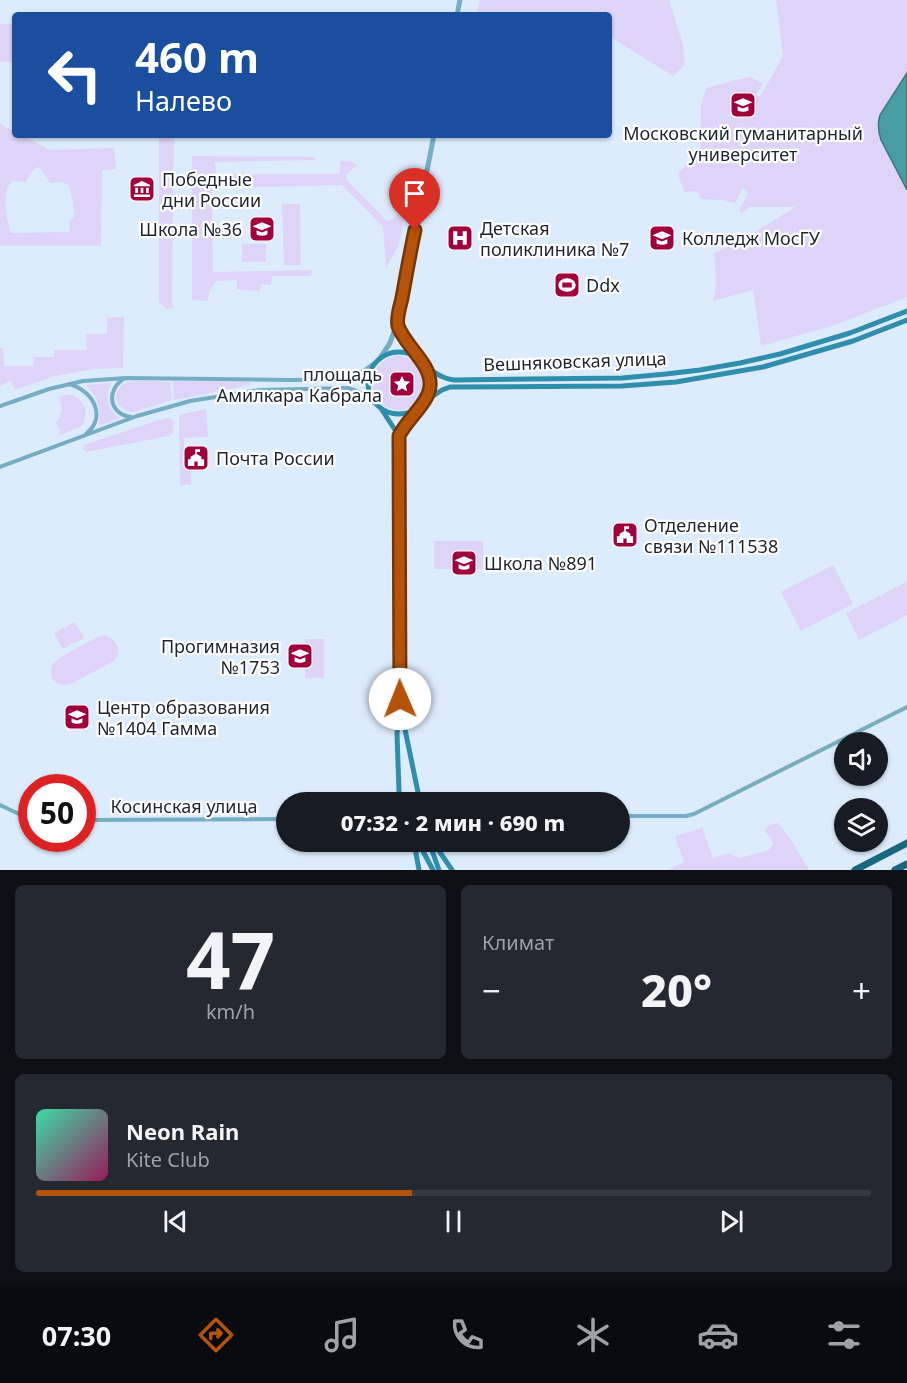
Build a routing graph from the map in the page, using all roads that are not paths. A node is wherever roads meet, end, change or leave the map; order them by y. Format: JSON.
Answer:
{"nodes":[{"id":1,"x":433,"y":138,"type":"edge"},
{"id":2,"x":907,"y":311,"type":"edge"},
{"id":3,"x":900,"y":314,"type":"junction"},
{"id":4,"x":905,"y":321,"type":"edge"},
{"id":5,"x":397,"y":323,"type":"junction"},
{"id":6,"x":378,"y":360,"type":"junction"},
{"id":7,"x":420,"y":360,"type":"junction"},
{"id":8,"x":639,"y":376,"type":"junction"},
{"id":9,"x":126,"y":378,"type":"junction"},
{"id":10,"x":600,"y":378,"type":"junction"},
{"id":11,"x":68,"y":384,"type":"junction"},
{"id":12,"x":640,"y":385,"type":"junction"},
{"id":13,"x":600,"y":386,"type":"junction"},
{"id":14,"x":376,"y":404,"type":"junction"},
{"id":15,"x":422,"y":405,"type":"junction"},
{"id":16,"x":0,"y":406,"type":"edge"},
{"id":17,"x":381,"y":409,"type":"junction"},
{"id":18,"x":137,"y":416,"type":"junction"},
{"id":19,"x":399,"y":436,"type":"junction"},
{"id":20,"x":75,"y":440,"type":"junction"},
{"id":21,"x":0,"y":468,"type":"edge"},
{"id":22,"x":400,"y":704,"type":"junction"},
{"id":23,"x":907,"y":707,"type":"edge"},
{"id":24,"x":407,"y":741,"type":"junction"},
{"id":25,"x":397,"y":742,"type":"junction"},
{"id":26,"x":400,"y":792,"type":"edge"},
{"id":27,"x":418,"y":792,"type":"edge"},
{"id":28,"x":0,"y":806,"type":"edge"},
{"id":29,"x":18,"y":814,"type":"edge"},
{"id":30,"x":630,"y":816,"type":"edge"},
{"id":31,"x":276,"y":819,"type":"edge"},
{"id":32,"x":96,"y":820,"type":"edge"},
{"id":33,"x":907,"y":843,"type":"edge"},
{"id":34,"x":417,"y":852,"type":"edge"},
{"id":35,"x":422,"y":852,"type":"edge"},
{"id":36,"x":434,"y":852,"type":"edge"},
{"id":37,"x":438,"y":852,"type":"edge"},
{"id":38,"x":907,"y":864,"type":"edge"},
{"id":39,"x":419,"y":870,"type":"edge"},
{"id":40,"x":433,"y":870,"type":"edge"},
{"id":41,"x":439,"y":870,"type":"edge"},
{"id":42,"x":452,"y":870,"type":"edge"},
{"id":43,"x":855,"y":870,"type":"edge"},
{"id":44,"x":895,"y":870,"type":"edge"}],
"edges":[{"from":1,"to":5,"type":"street"},
{"from":2,"to":3,"type":"main road","name":"Вешняковская улица"},
{"from":3,"to":4,"type":"street"},
{"from":3,"to":8,"type":"main road","name":"Вешняковская улица"},
{"from":4,"to":12,"type":"main road","name":"Вешняковская улица"},
{"from":5,"to":6,"type":"street"},
{"from":5,"to":7,"type":"street"},
{"from":6,"to":7,"type":"main road"},
{"from":6,"to":9,"type":"street"},
{"from":6,"to":14,"type":"main road"},
{"from":7,"to":10,"type":"main road","name":"Вешняковская улица"},
{"from":7,"to":15,"type":"main road"},
{"from":8,"to":10,"type":"main road","name":"Вешняковская улица"},
{"from":8,"to":12,"type":"street"},
{"from":9,"to":11,"type":"street"},
{"from":9,"to":18,"type":"street"},
{"from":10,"to":13,"type":"street"},
{"from":11,"to":16,"type":"street"},
{"from":11,"to":20,"type":"street"},
{"from":12,"to":13,"type":"main road","name":"Вешняковская улица"},
{"from":13,"to":15,"type":"main road","name":"Вешняковская улица"},
{"from":14,"to":17,"type":"main road"},
{"from":14,"to":18,"type":"street"},
{"from":15,"to":17,"type":"main road"},
{"from":15,"to":19,"type":"main road"},
{"from":17,"to":19,"type":"main road"},
{"from":18,"to":20,"type":"street"},
{"from":19,"to":22,"type":"main road"},
{"from":20,"to":21,"type":"street"},
{"from":22,"to":24,"type":"main road"},
{"from":22,"to":25,"type":"main road"},
{"from":23,"to":30,"type":"street"},
{"from":24,"to":25,"type":"street"},
{"from":24,"to":27,"type":"main road"},
{"from":25,"to":26,"type":"main road"},
{"from":28,"to":29,"type":"street"},
{"from":31,"to":32,"type":"street","name":"Косинская улица"},
{"from":33,"to":43,"type":"highway"},
{"from":34,"to":39,"type":"main road"},
{"from":35,"to":40,"type":"main road"},
{"from":36,"to":41,"type":"main road"},
{"from":37,"to":42,"type":"main road"},
{"from":38,"to":44,"type":"highway"}]}
